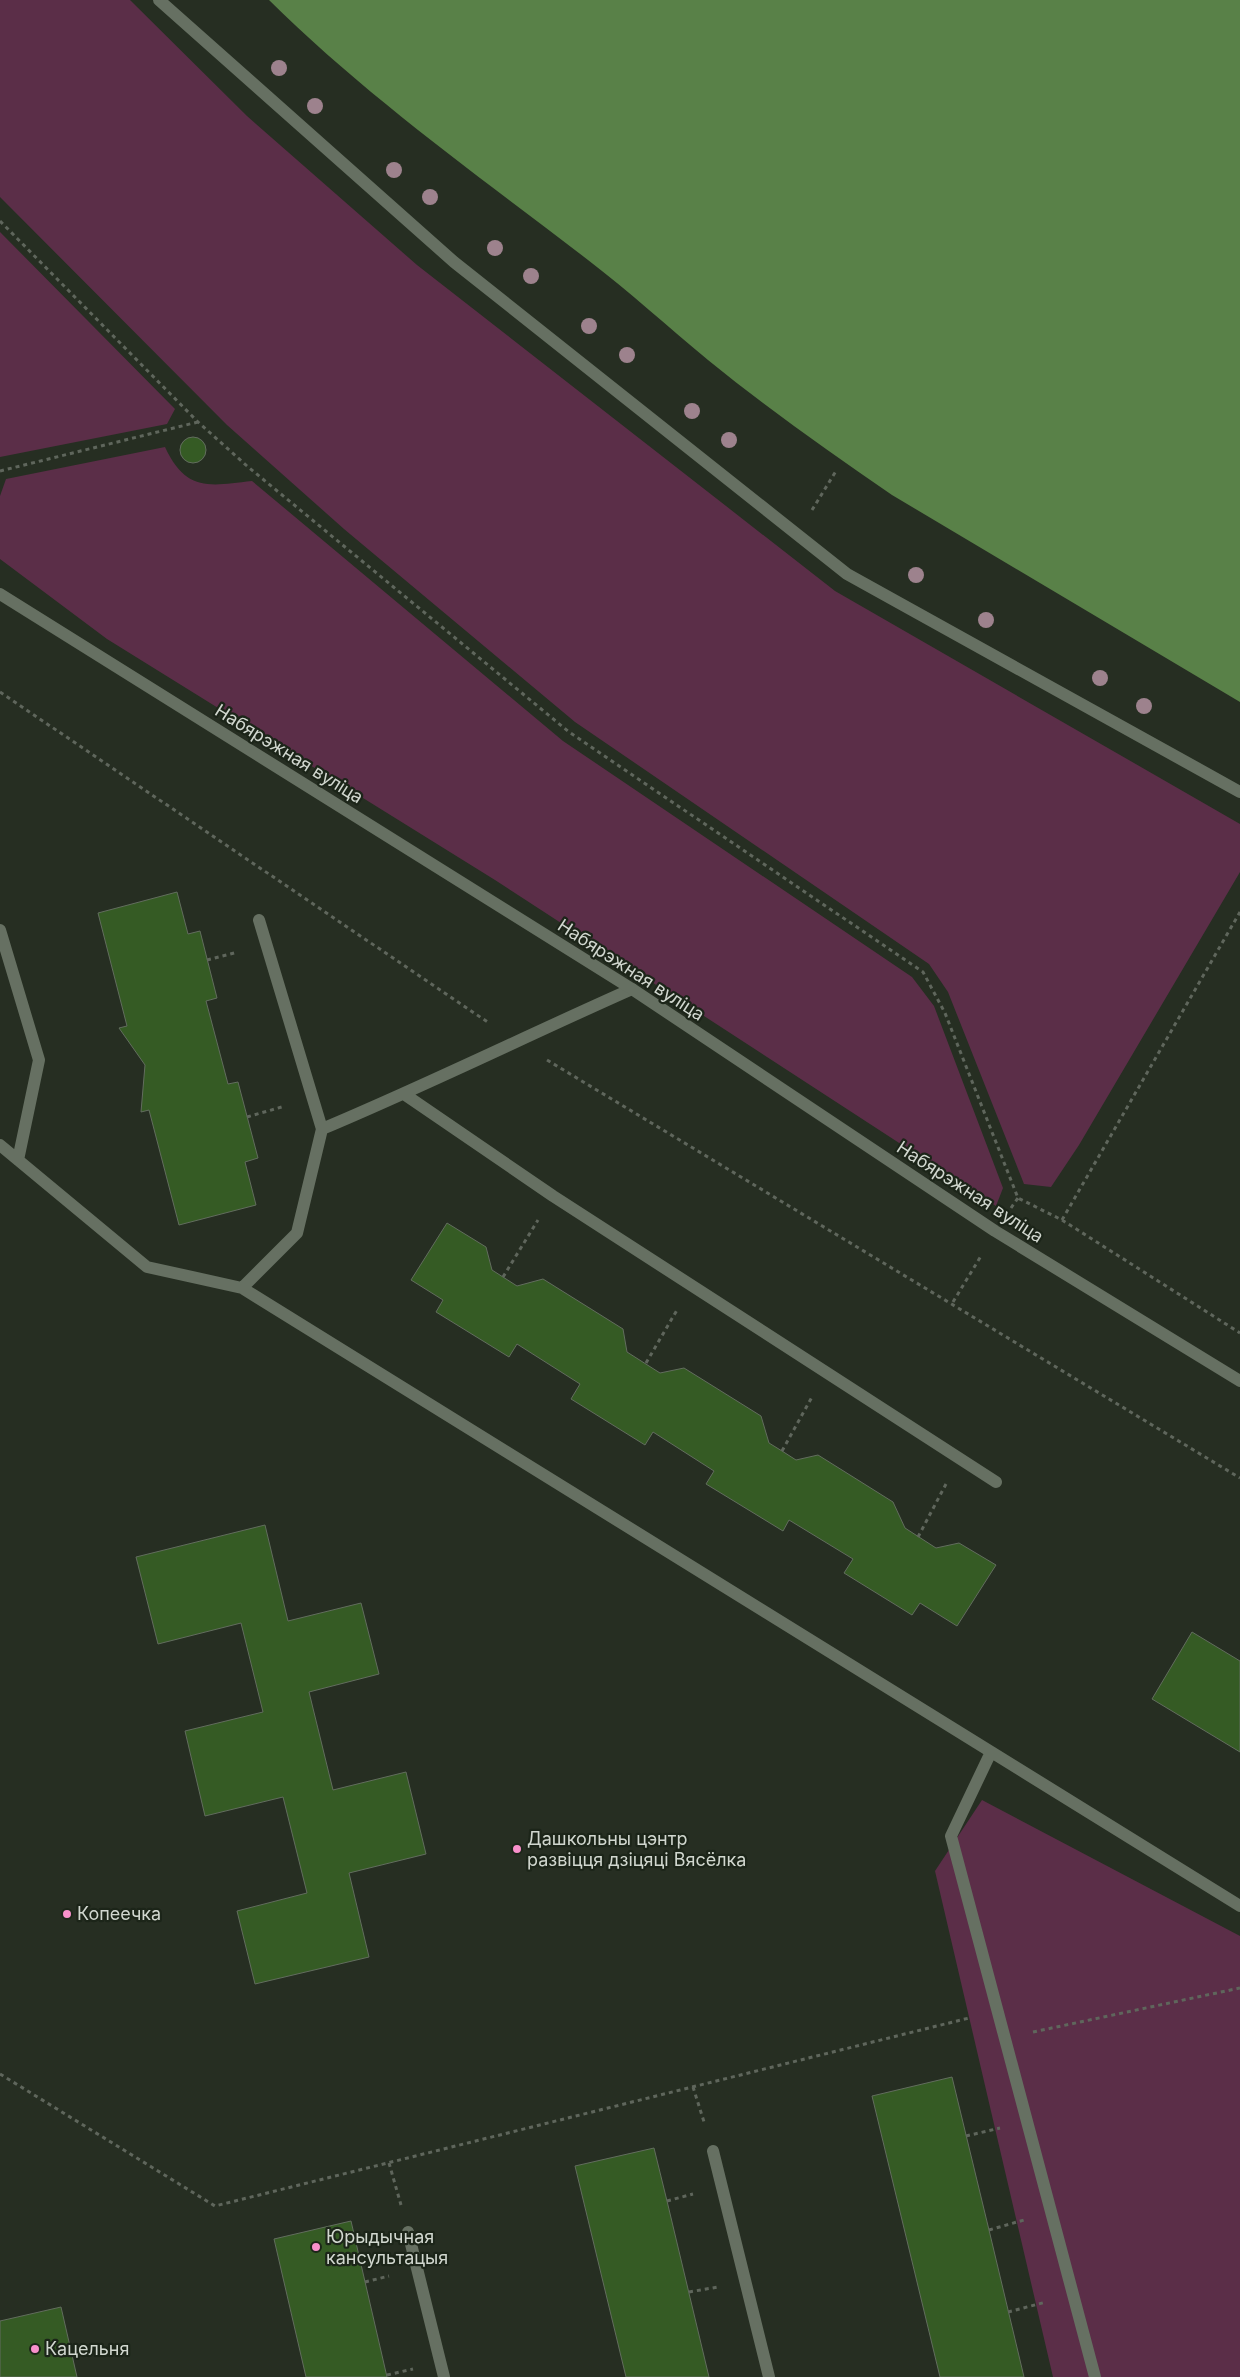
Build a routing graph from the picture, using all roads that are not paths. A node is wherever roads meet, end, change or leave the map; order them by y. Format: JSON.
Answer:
{"nodes":[{"id":1,"x":159,"y":0,"type":"edge"},
{"id":2,"x":0,"y":594,"type":"edge"},
{"id":3,"x":1240,"y":792,"type":"edge"},
{"id":4,"x":259,"y":920,"type":"dead end"},
{"id":5,"x":0,"y":930,"type":"edge"},
{"id":6,"x":632,"y":989,"type":"junction"},
{"id":7,"x":404,"y":1094,"type":"junction"},
{"id":8,"x":322,"y":1128,"type":"junction"},
{"id":9,"x":0,"y":1145,"type":"edge"},
{"id":10,"x":18,"y":1160,"type":"junction"},
{"id":11,"x":242,"y":1288,"type":"junction"},
{"id":12,"x":1240,"y":1381,"type":"edge"},
{"id":13,"x":996,"y":1482,"type":"dead end"},
{"id":14,"x":991,"y":1752,"type":"junction"},
{"id":15,"x":1240,"y":1906,"type":"edge"},
{"id":16,"x":713,"y":2151,"type":"road end"},
{"id":17,"x":408,"y":2232,"type":"road end"},
{"id":18,"x":444,"y":2377,"type":"edge"},
{"id":19,"x":769,"y":2377,"type":"edge"},
{"id":20,"x":1095,"y":2377,"type":"edge"}],
"edges":[{"from":1,"to":3,"type":"street"},
{"from":2,"to":6,"type":"street","name":"Набярэжная вуліца"},
{"from":4,"to":8,"type":"street"},
{"from":5,"to":10,"type":"street"},
{"from":6,"to":7,"type":"street"},
{"from":6,"to":12,"type":"street","name":"Набярэжная вуліца"},
{"from":7,"to":8,"type":"street"},
{"from":7,"to":13,"type":"street"},
{"from":8,"to":11,"type":"street"},
{"from":9,"to":10,"type":"street"},
{"from":10,"to":11,"type":"street"},
{"from":11,"to":14,"type":"street"},
{"from":14,"to":15,"type":"street"},
{"from":14,"to":20,"type":"street"},
{"from":16,"to":19,"type":"street"},
{"from":17,"to":18,"type":"street"}]}
